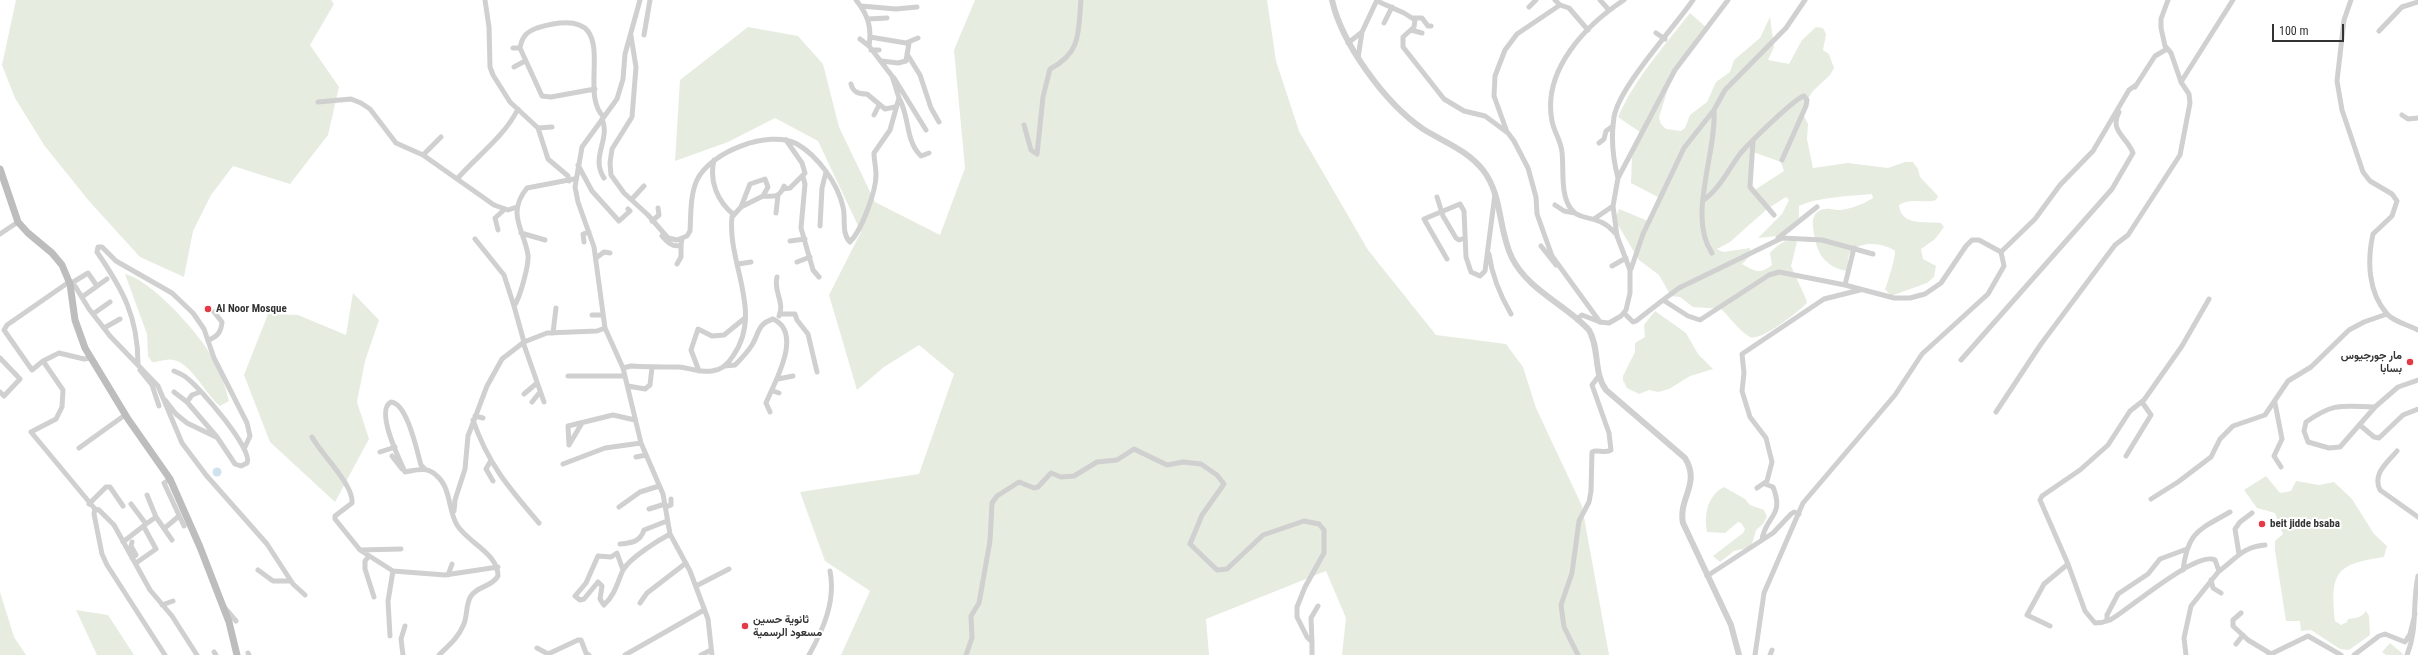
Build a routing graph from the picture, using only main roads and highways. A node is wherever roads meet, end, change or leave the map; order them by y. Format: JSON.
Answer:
{"nodes":[{"id":1,"x":0,"y":169,"type":"edge"},
{"id":2,"x":3,"y":183,"type":"edge"},
{"id":3,"x":237,"y":655,"type":"edge"}],
"edges":[{"from":1,"to":2,"type":"main road"},
{"from":2,"to":3,"type":"main road"}]}
